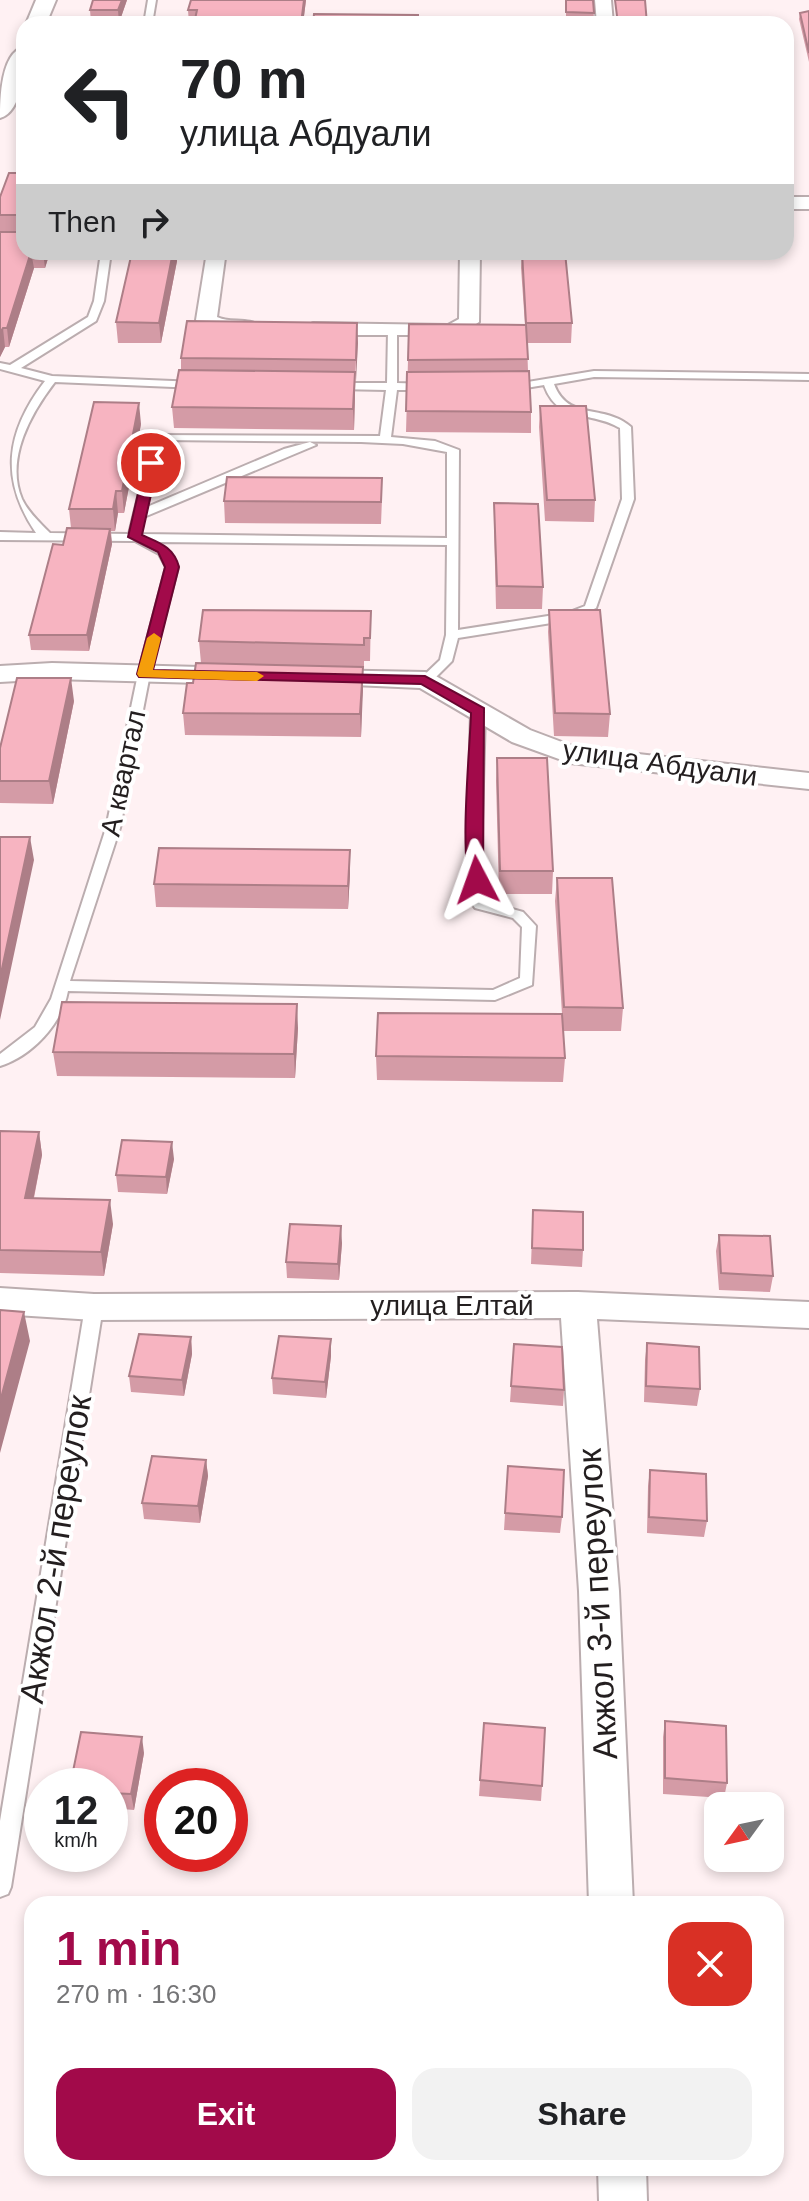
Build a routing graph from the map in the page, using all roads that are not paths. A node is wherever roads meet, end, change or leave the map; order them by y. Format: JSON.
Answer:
{"nodes":[{"id":1,"x":16,"y":72,"type":"edge"},
{"id":2,"x":0,"y":111,"type":"edge"},
{"id":3,"x":105,"y":260,"type":"edge"},
{"id":4,"x":215,"y":260,"type":"edge"},
{"id":5,"x":470,"y":260,"type":"edge"},
{"id":6,"x":267,"y":328,"type":"edge"},
{"id":7,"x":298,"y":329,"type":"edge"},
{"id":8,"x":393,"y":331,"type":"junction"},
{"id":9,"x":0,"y":366,"type":"edge"},
{"id":10,"x":13,"y":368,"type":"junction"},
{"id":11,"x":809,"y":377,"type":"edge"},
{"id":12,"x":52,"y":379,"type":"junction"},
{"id":13,"x":548,"y":382,"type":"junction"},
{"id":14,"x":203,"y":385,"type":"edge"},
{"id":15,"x":329,"y":386,"type":"edge"},
{"id":16,"x":392,"y":387,"type":"junction"},
{"id":17,"x":436,"y":387,"type":"edge"},
{"id":18,"x":492,"y":388,"type":"edge"},
{"id":19,"x":331,"y":440,"type":"junction"},
{"id":20,"x":385,"y":440,"type":"junction"},
{"id":21,"x":139,"y":515,"type":"junction"},
{"id":22,"x":0,"y":536,"type":"edge"},
{"id":23,"x":47,"y":537,"type":"junction"},
{"id":24,"x":134,"y":537,"type":"junction"},
{"id":25,"x":453,"y":542,"type":"junction"},
{"id":26,"x":452,"y":635,"type":"junction"},
{"id":27,"x":0,"y":674,"type":"edge"},
{"id":28,"x":144,"y":674,"type":"junction"},
{"id":29,"x":269,"y":677,"type":"edge"},
{"id":30,"x":300,"y":677,"type":"edge"},
{"id":31,"x":425,"y":680,"type":"junction"},
{"id":32,"x":478,"y":712,"type":"junction"},
{"id":33,"x":809,"y":781,"type":"edge"},
{"id":34,"x":61,"y":986,"type":"junction"},
{"id":35,"x":0,"y":1061,"type":"edge"},
{"id":36,"x":0,"y":1301,"type":"edge"},
{"id":37,"x":578,"y":1305,"type":"junction"},
{"id":38,"x":94,"y":1307,"type":"junction"},
{"id":39,"x":809,"y":1315,"type":"edge"},
{"id":40,"x":0,"y":1887,"type":"edge"},
{"id":41,"x":611,"y":1896,"type":"edge"},
{"id":42,"x":622,"y":2176,"type":"edge"},
{"id":43,"x":623,"y":2201,"type":"edge"}],
"edges":[{"from":1,"to":2,"type":"street"},
{"from":3,"to":10,"type":"lane"},
{"from":4,"to":6,"type":"street"},
{"from":5,"to":8,"type":"street"},
{"from":7,"to":8,"type":"street"},
{"from":8,"to":16,"type":"lane"},
{"from":9,"to":10,"type":"lane"},
{"from":10,"to":12,"type":"lane"},
{"from":11,"to":13,"type":"lane"},
{"from":12,"to":14,"type":"lane"},
{"from":12,"to":23,"type":"lane"},
{"from":13,"to":18,"type":"lane"},
{"from":13,"to":26,"type":"lane"},
{"from":15,"to":16,"type":"lane"},
{"from":16,"to":17,"type":"lane"},
{"from":16,"to":20,"type":"lane"},
{"from":19,"to":20,"type":"lane"},
{"from":19,"to":21,"type":"lane"},
{"from":19,"to":21,"type":"lane"},
{"from":20,"to":25,"type":"lane"},
{"from":21,"to":24,"type":"lane"},
{"from":22,"to":23,"type":"lane"},
{"from":23,"to":24,"type":"lane"},
{"from":24,"to":25,"type":"lane"},
{"from":24,"to":28,"type":"lane","name":"А квартал"},
{"from":25,"to":26,"type":"lane"},
{"from":26,"to":31,"type":"lane"},
{"from":27,"to":28,"type":"street"},
{"from":28,"to":29,"type":"street"},
{"from":28,"to":34,"type":"lane","name":"А квартал"},
{"from":30,"to":31,"type":"street","name":"улица Абдуали"},
{"from":31,"to":32,"type":"street","name":"улица Абдуали"},
{"from":32,"to":33,"type":"street","name":"улица Абдуали"},
{"from":32,"to":34,"type":"lane"},
{"from":34,"to":35,"type":"lane","name":"А квартал"},
{"from":36,"to":38,"type":"street","name":"улица Елтай"},
{"from":37,"to":38,"type":"street","name":"улица Елтай"},
{"from":37,"to":39,"type":"street","name":"улица Елтай"},
{"from":37,"to":41,"type":"street","name":"Акжол 3-й переулок"},
{"from":38,"to":40,"type":"lane","name":"Акжол 2-й переулок"},
{"from":42,"to":43,"type":"street"}]}
